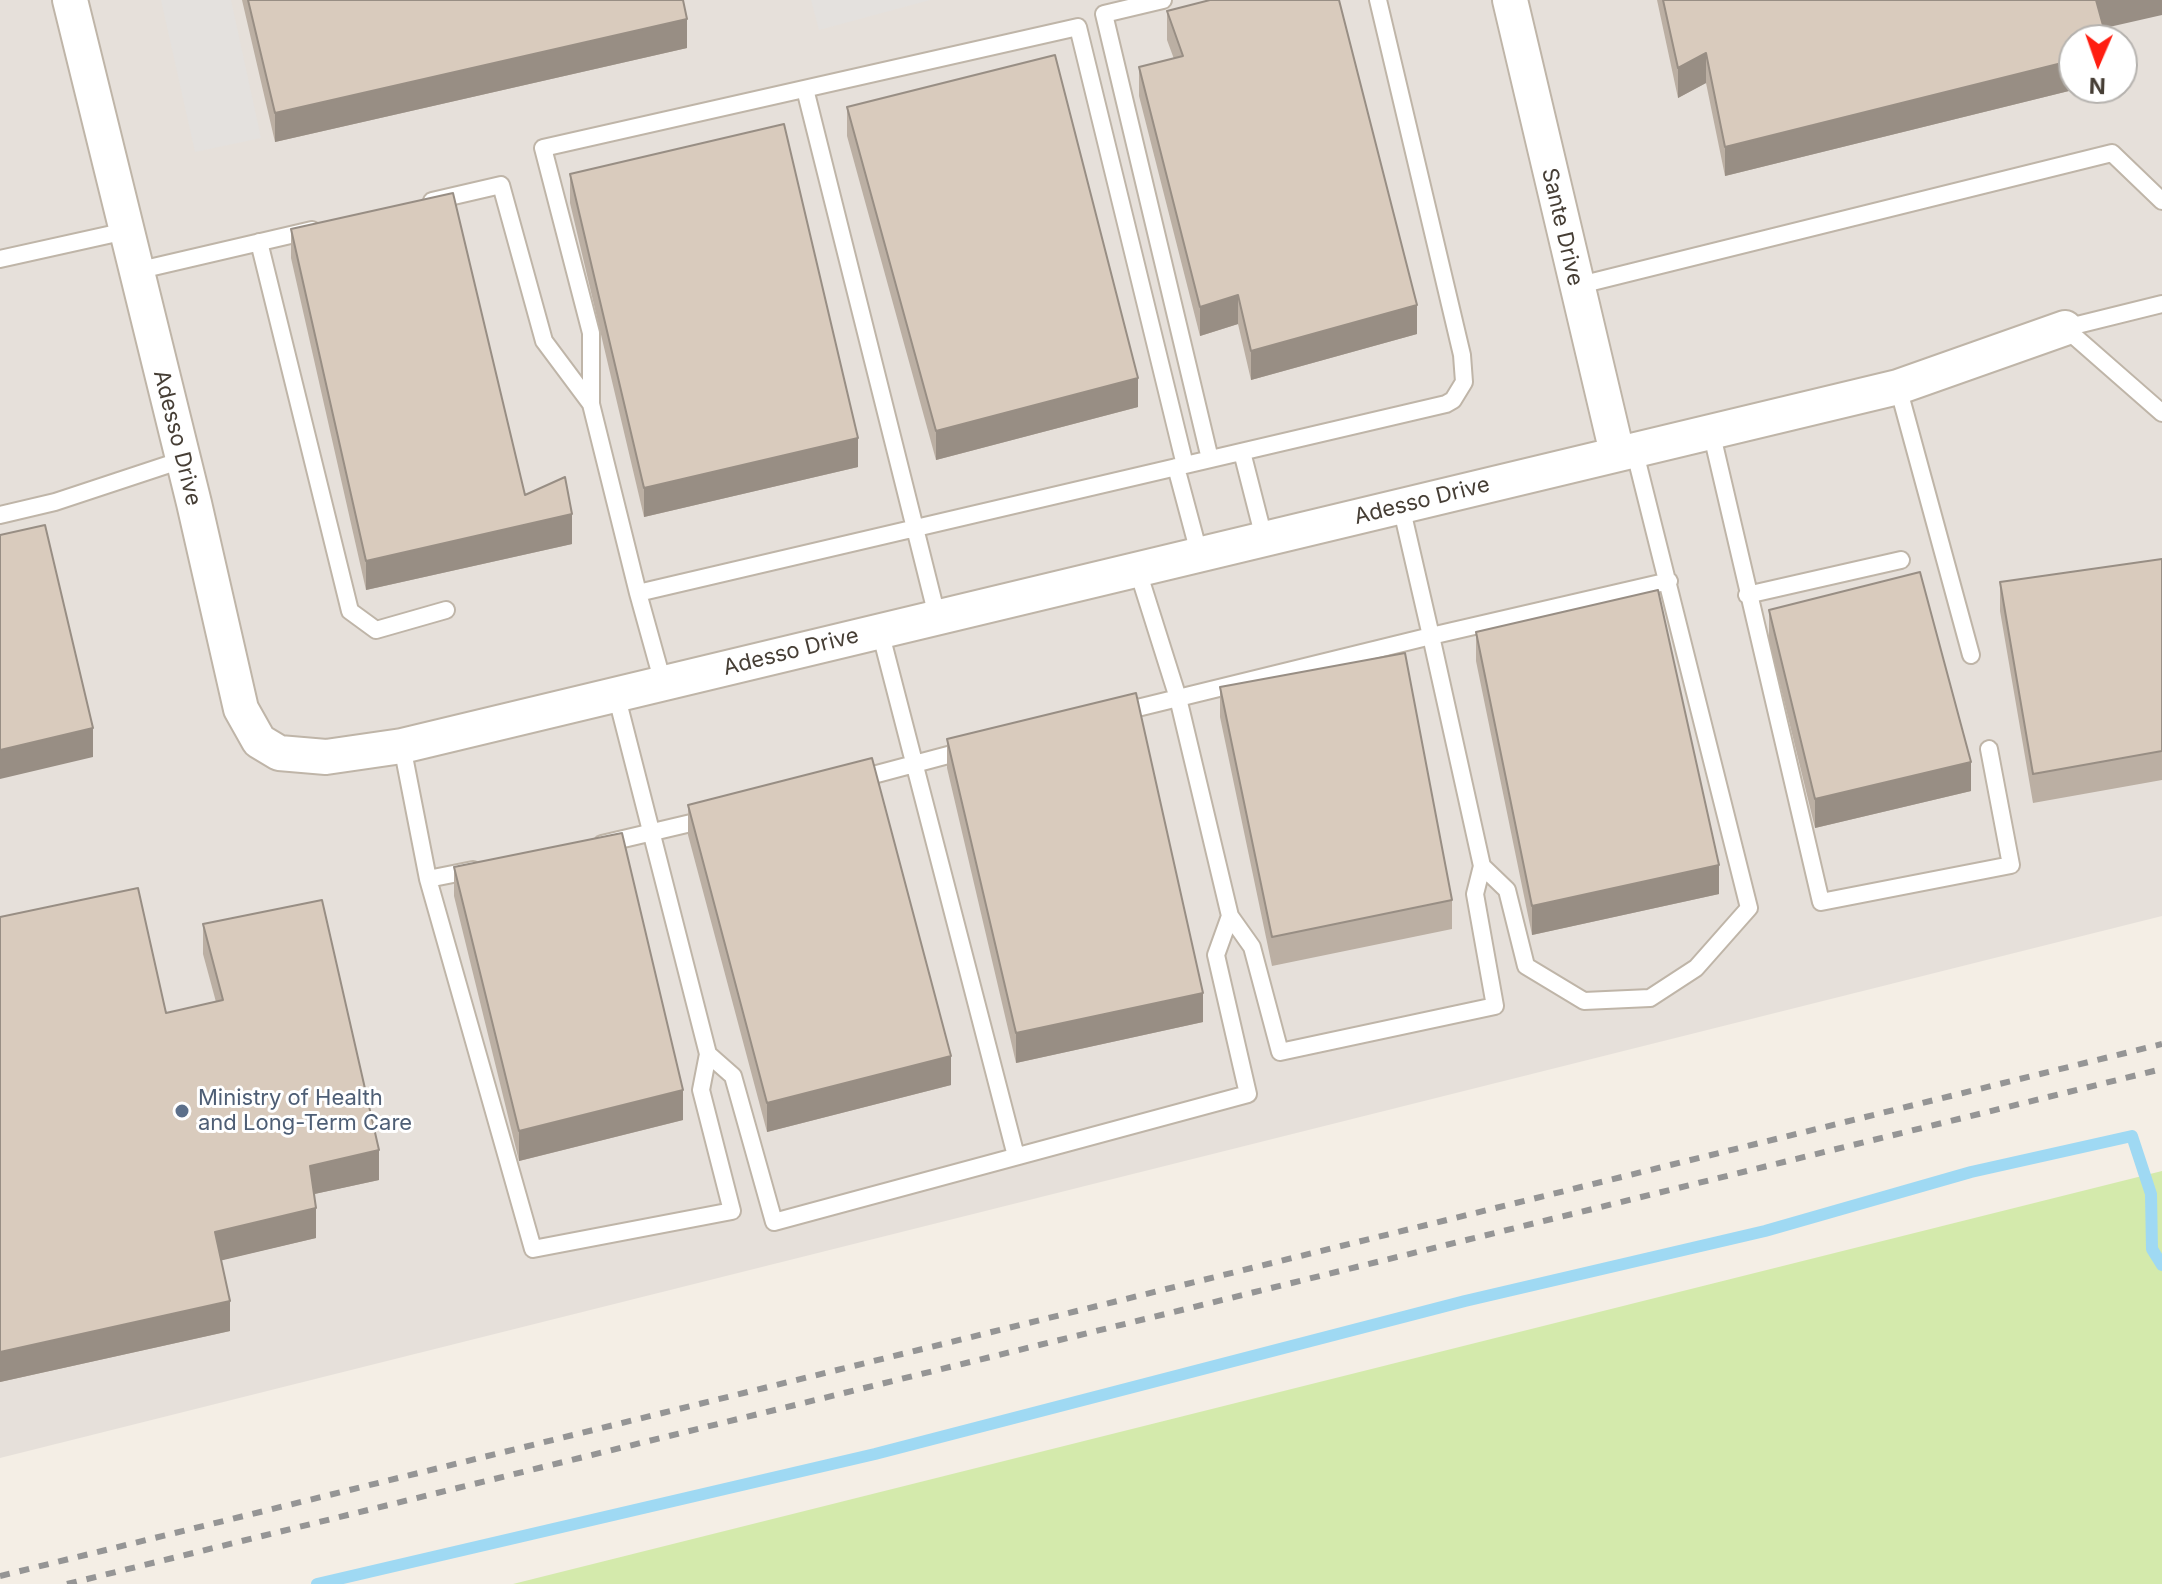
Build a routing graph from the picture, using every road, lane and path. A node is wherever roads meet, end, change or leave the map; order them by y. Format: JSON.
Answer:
{"nodes":[{"id":1,"x":70,"y":0,"type":"edge"},
{"id":2,"x":1163,"y":0,"type":"edge"},
{"id":3,"x":1378,"y":0,"type":"edge"},
{"id":4,"x":1510,"y":0,"type":"edge"},
{"id":5,"x":805,"y":89,"type":"junction"},
{"id":6,"x":2162,"y":201,"type":"edge"},
{"id":7,"x":410,"y":207,"type":"edge"},
{"id":8,"x":335,"y":224,"type":"edge"},
{"id":9,"x":126,"y":231,"type":"junction"},
{"id":10,"x":259,"y":242,"type":"junction"},
{"id":11,"x":0,"y":259,"type":"edge"},
{"id":12,"x":136,"y":271,"type":"junction"},
{"id":13,"x":1576,"y":286,"type":"junction"},
{"id":14,"x":2162,"y":304,"type":"edge"},
{"id":15,"x":2065,"y":328,"type":"junction"},
{"id":16,"x":1898,"y":387,"type":"junction"},
{"id":17,"x":591,"y":404,"type":"junction"},
{"id":18,"x":2162,"y":413,"type":"edge"},
{"id":19,"x":1711,"y":431,"type":"junction"},
{"id":20,"x":1626,"y":451,"type":"junction"},
{"id":21,"x":1242,"y":452,"type":"junction"},
{"id":22,"x":1210,"y":459,"type":"junction"},
{"id":23,"x":182,"y":460,"type":"junction"},
{"id":24,"x":1181,"y":466,"type":"junction"},
{"id":25,"x":1401,"y":506,"type":"junction"},
{"id":26,"x":0,"y":515,"type":"edge"},
{"id":27,"x":915,"y":528,"type":"junction"},
{"id":28,"x":1264,"y":538,"type":"junction"},
{"id":29,"x":1199,"y":553,"type":"junction"},
{"id":30,"x":1901,"y":560,"type":"dead end"},
{"id":31,"x":1137,"y":568,"type":"junction"},
{"id":32,"x":1669,"y":581,"type":"junction"},
{"id":33,"x":638,"y":593,"type":"junction"},
{"id":34,"x":1747,"y":595,"type":"junction"},
{"id":35,"x":446,"y":610,"type":"dead end"},
{"id":36,"x":937,"y":616,"type":"junction"},
{"id":37,"x":880,"y":631,"type":"junction"},
{"id":38,"x":1431,"y":636,"type":"junction"},
{"id":39,"x":1971,"y":655,"type":"dead end"},
{"id":40,"x":663,"y":683,"type":"junction"},
{"id":41,"x":616,"y":694,"type":"junction"},
{"id":42,"x":1178,"y":698,"type":"junction"},
{"id":43,"x":1104,"y":716,"type":"edge"},
{"id":44,"x":987,"y":745,"type":"edge"},
{"id":45,"x":402,"y":746,"type":"junction"},
{"id":46,"x":1989,"y":749,"type":"dead end"},
{"id":47,"x":914,"y":764,"type":"junction"},
{"id":48,"x":837,"y":784,"type":"edge"},
{"id":49,"x":729,"y":813,"type":"edge"},
{"id":50,"x":652,"y":834,"type":"junction"},
{"id":51,"x":577,"y":849,"type":"edge"},
{"id":52,"x":1482,"y":866,"type":"junction"},
{"id":53,"x":488,"y":867,"type":"edge"},
{"id":54,"x":428,"y":879,"type":"junction"},
{"id":55,"x":1230,"y":916,"type":"junction"},
{"id":56,"x":708,"y":1054,"type":"junction"},
{"id":57,"x":1016,"y":1156,"type":"junction"}],
"edges":[{"from":1,"to":9,"type":"street","name":"Adesso Drive"},
{"from":2,"to":22,"type":"lane"},
{"from":3,"to":21,"type":"lane"},
{"from":4,"to":13,"type":"street","name":"Sante Drive"},
{"from":5,"to":17,"type":"lane"},
{"from":5,"to":24,"type":"lane"},
{"from":5,"to":27,"type":"lane"},
{"from":6,"to":13,"type":"lane"},
{"from":7,"to":17,"type":"lane"},
{"from":8,"to":10,"type":"lane"},
{"from":9,"to":11,"type":"lane"},
{"from":9,"to":12,"type":"street","name":"Adesso Drive"},
{"from":10,"to":12,"type":"lane"},
{"from":10,"to":35,"type":"lane"},
{"from":12,"to":23,"type":"street","name":"Adesso Drive"},
{"from":13,"to":20,"type":"street","name":"Sante Drive"},
{"from":14,"to":15,"type":"lane"},
{"from":15,"to":16,"type":"street","name":"Adesso Drive"},
{"from":15,"to":18,"type":"lane"},
{"from":16,"to":19,"type":"street","name":"Adesso Drive"},
{"from":16,"to":39,"type":"lane"},
{"from":17,"to":33,"type":"lane"},
{"from":19,"to":20,"type":"street","name":"Adesso Drive"},
{"from":19,"to":34,"type":"lane"},
{"from":20,"to":25,"type":"street","name":"Adesso Drive"},
{"from":20,"to":32,"type":"lane"},
{"from":21,"to":22,"type":"lane"},
{"from":21,"to":28,"type":"lane"},
{"from":22,"to":24,"type":"lane"},
{"from":23,"to":26,"type":"lane"},
{"from":23,"to":45,"type":"street","name":"Adesso Drive"},
{"from":24,"to":27,"type":"lane"},
{"from":24,"to":29,"type":"lane"},
{"from":25,"to":28,"type":"street","name":"Adesso Drive"},
{"from":25,"to":38,"type":"lane"},
{"from":27,"to":33,"type":"lane"},
{"from":27,"to":36,"type":"lane"},
{"from":28,"to":29,"type":"street","name":"Adesso Drive"},
{"from":29,"to":31,"type":"street","name":"Adesso Drive"},
{"from":30,"to":34,"type":"lane"},
{"from":31,"to":36,"type":"street","name":"Adesso Drive"},
{"from":31,"to":42,"type":"lane"},
{"from":32,"to":38,"type":"lane"},
{"from":32,"to":52,"type":"lane"},
{"from":33,"to":40,"type":"lane"},
{"from":34,"to":46,"type":"lane"},
{"from":36,"to":37,"type":"street","name":"Adesso Drive"},
{"from":37,"to":40,"type":"street","name":"Adesso Drive"},
{"from":37,"to":47,"type":"lane"},
{"from":38,"to":42,"type":"lane"},
{"from":38,"to":52,"type":"lane"},
{"from":40,"to":41,"type":"street","name":"Adesso Drive"},
{"from":41,"to":45,"type":"street","name":"Adesso Drive"},
{"from":41,"to":50,"type":"lane"},
{"from":42,"to":43,"type":"lane"},
{"from":42,"to":55,"type":"lane"},
{"from":44,"to":47,"type":"lane"},
{"from":45,"to":54,"type":"lane"},
{"from":47,"to":48,"type":"lane"},
{"from":47,"to":57,"type":"lane"},
{"from":49,"to":50,"type":"lane"},
{"from":50,"to":51,"type":"lane"},
{"from":50,"to":56,"type":"lane"},
{"from":52,"to":55,"type":"lane"},
{"from":53,"to":54,"type":"lane"},
{"from":54,"to":56,"type":"lane"},
{"from":55,"to":57,"type":"lane"},
{"from":56,"to":57,"type":"lane"}]}
